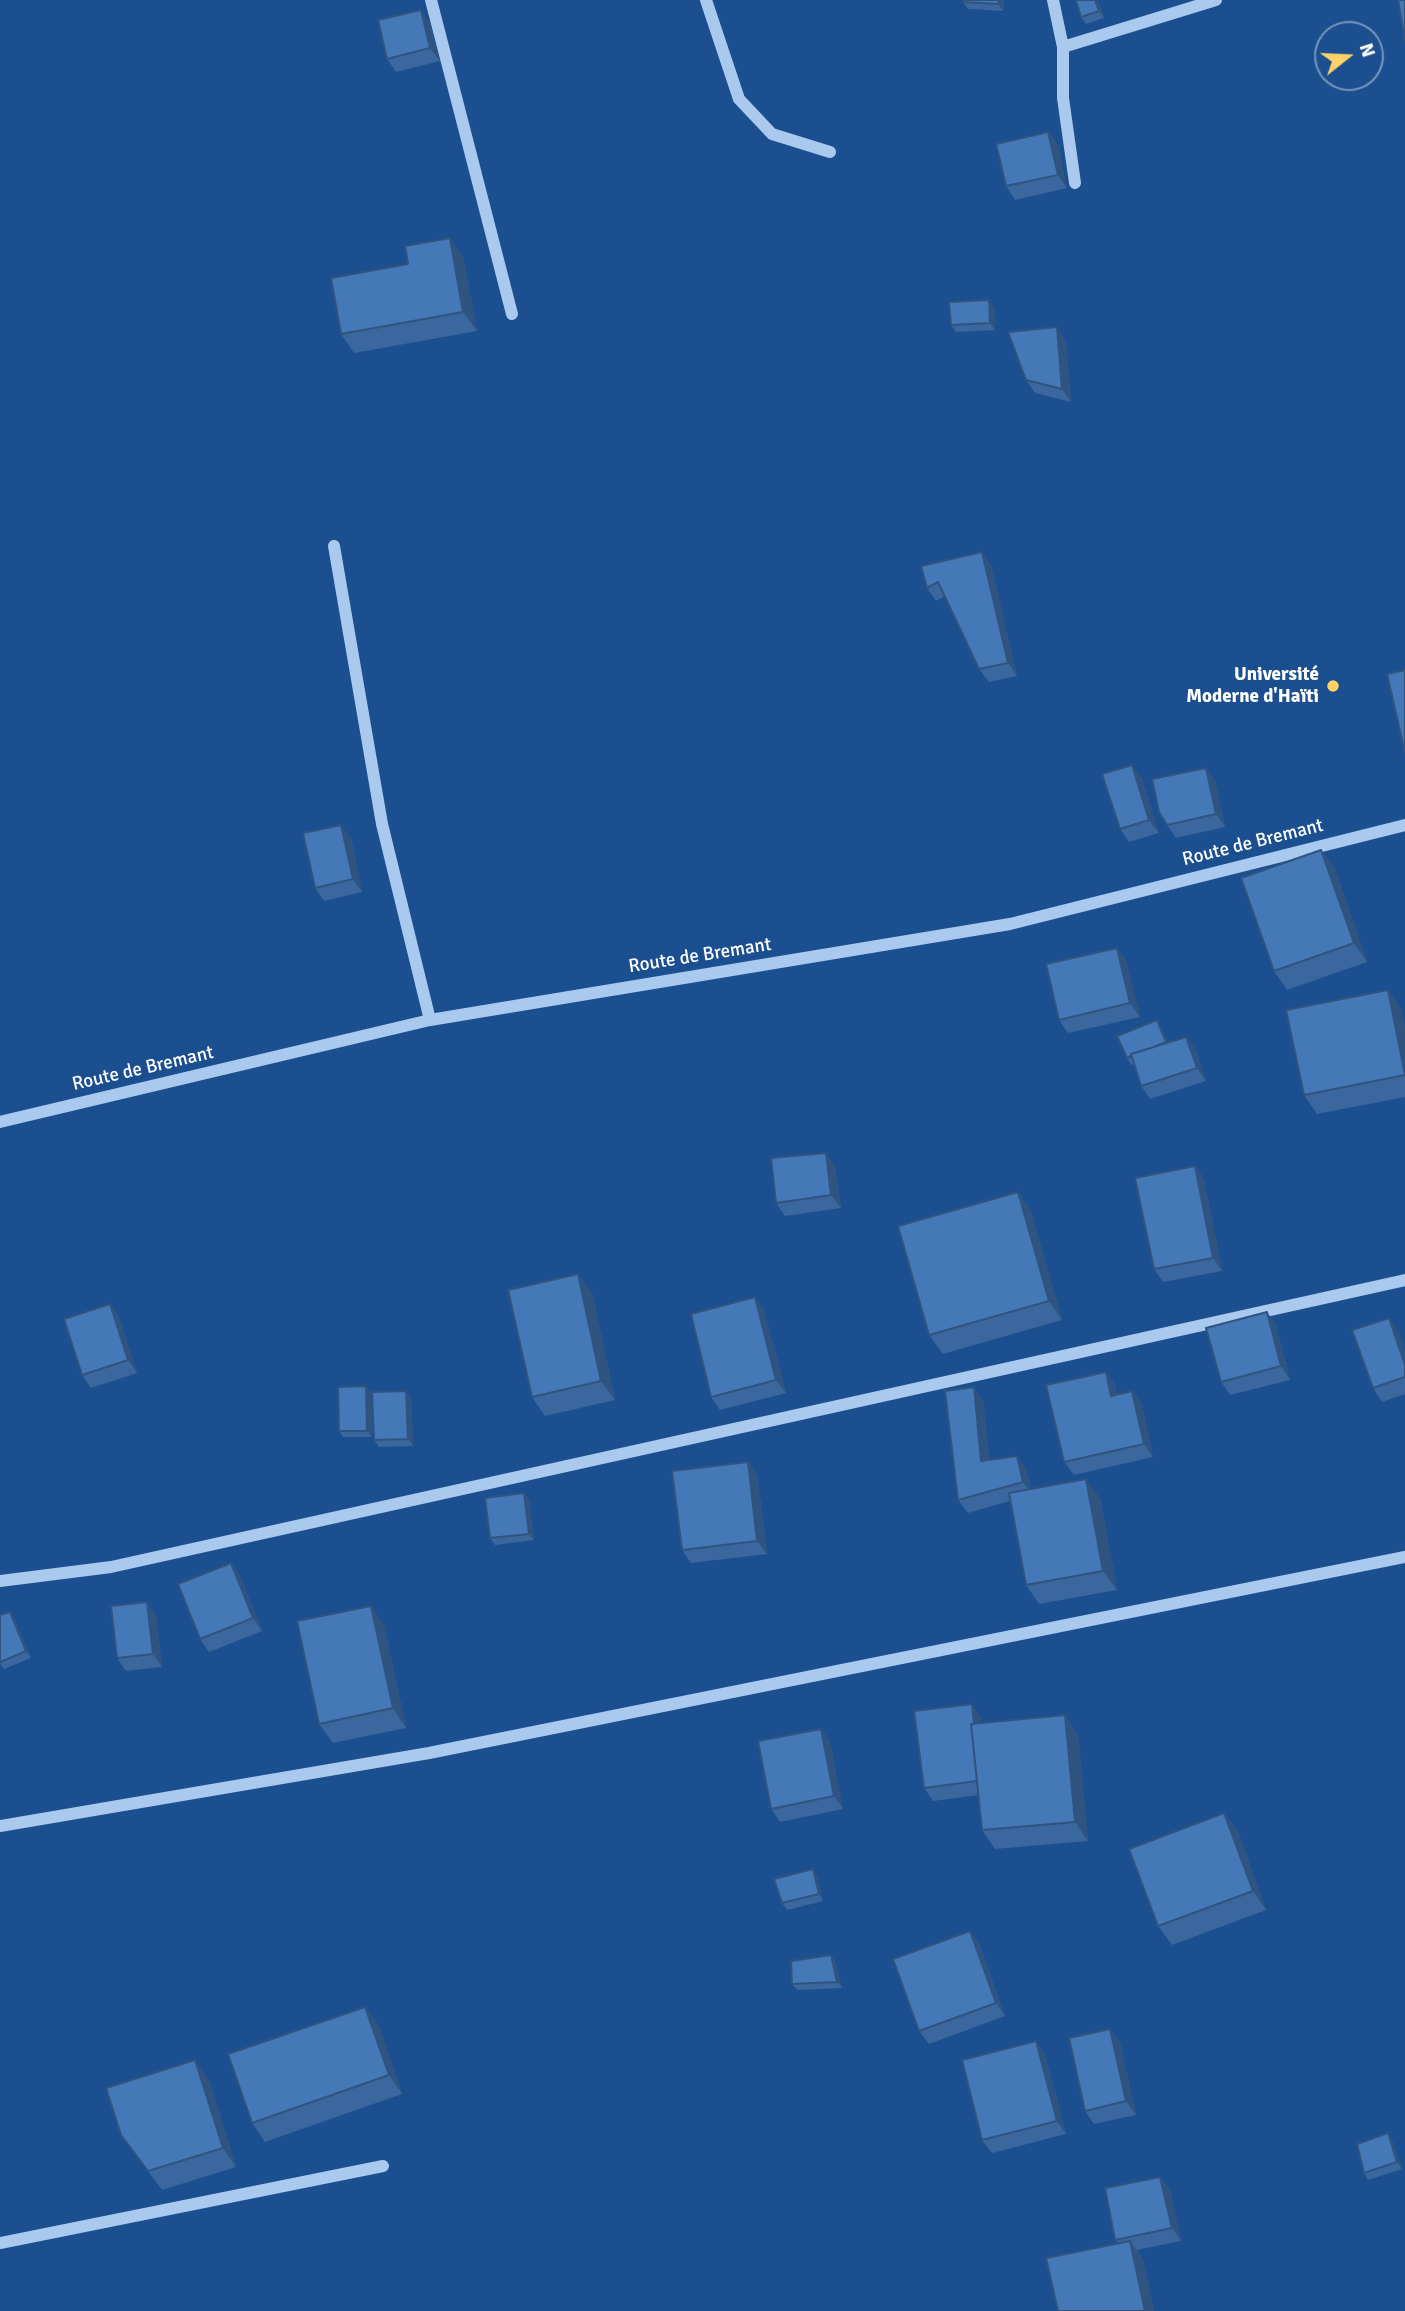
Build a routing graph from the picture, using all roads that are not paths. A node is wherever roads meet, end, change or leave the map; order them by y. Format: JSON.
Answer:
{"nodes":[{"id":1,"x":431,"y":0,"type":"edge"},
{"id":2,"x":706,"y":0,"type":"edge"},
{"id":3,"x":1054,"y":0,"type":"edge"},
{"id":4,"x":1216,"y":0,"type":"edge"},
{"id":5,"x":1063,"y":47,"type":"junction"},
{"id":6,"x":830,"y":152,"type":"dead end"},
{"id":7,"x":1075,"y":183,"type":"dead end"},
{"id":8,"x":512,"y":314,"type":"dead end"},
{"id":9,"x":334,"y":547,"type":"dead end"},
{"id":10,"x":1405,"y":825,"type":"edge"},
{"id":11,"x":430,"y":1020,"type":"junction"},
{"id":12,"x":0,"y":1122,"type":"edge"},
{"id":13,"x":1405,"y":1280,"type":"edge"},
{"id":14,"x":1405,"y":1557,"type":"edge"},
{"id":15,"x":0,"y":1581,"type":"edge"},
{"id":16,"x":0,"y":1825,"type":"edge"},
{"id":17,"x":383,"y":2166,"type":"dead end"},
{"id":18,"x":0,"y":2242,"type":"edge"}],
"edges":[{"from":1,"to":8,"type":"street"},
{"from":2,"to":6,"type":"street"},
{"from":3,"to":5,"type":"street"},
{"from":4,"to":5,"type":"street"},
{"from":5,"to":7,"type":"street"},
{"from":9,"to":11,"type":"street"},
{"from":10,"to":11,"type":"street","name":"Route de Bremant"},
{"from":11,"to":12,"type":"street","name":"Route de Bremant"},
{"from":13,"to":15,"type":"street"},
{"from":14,"to":16,"type":"street"},
{"from":17,"to":18,"type":"street"}]}
